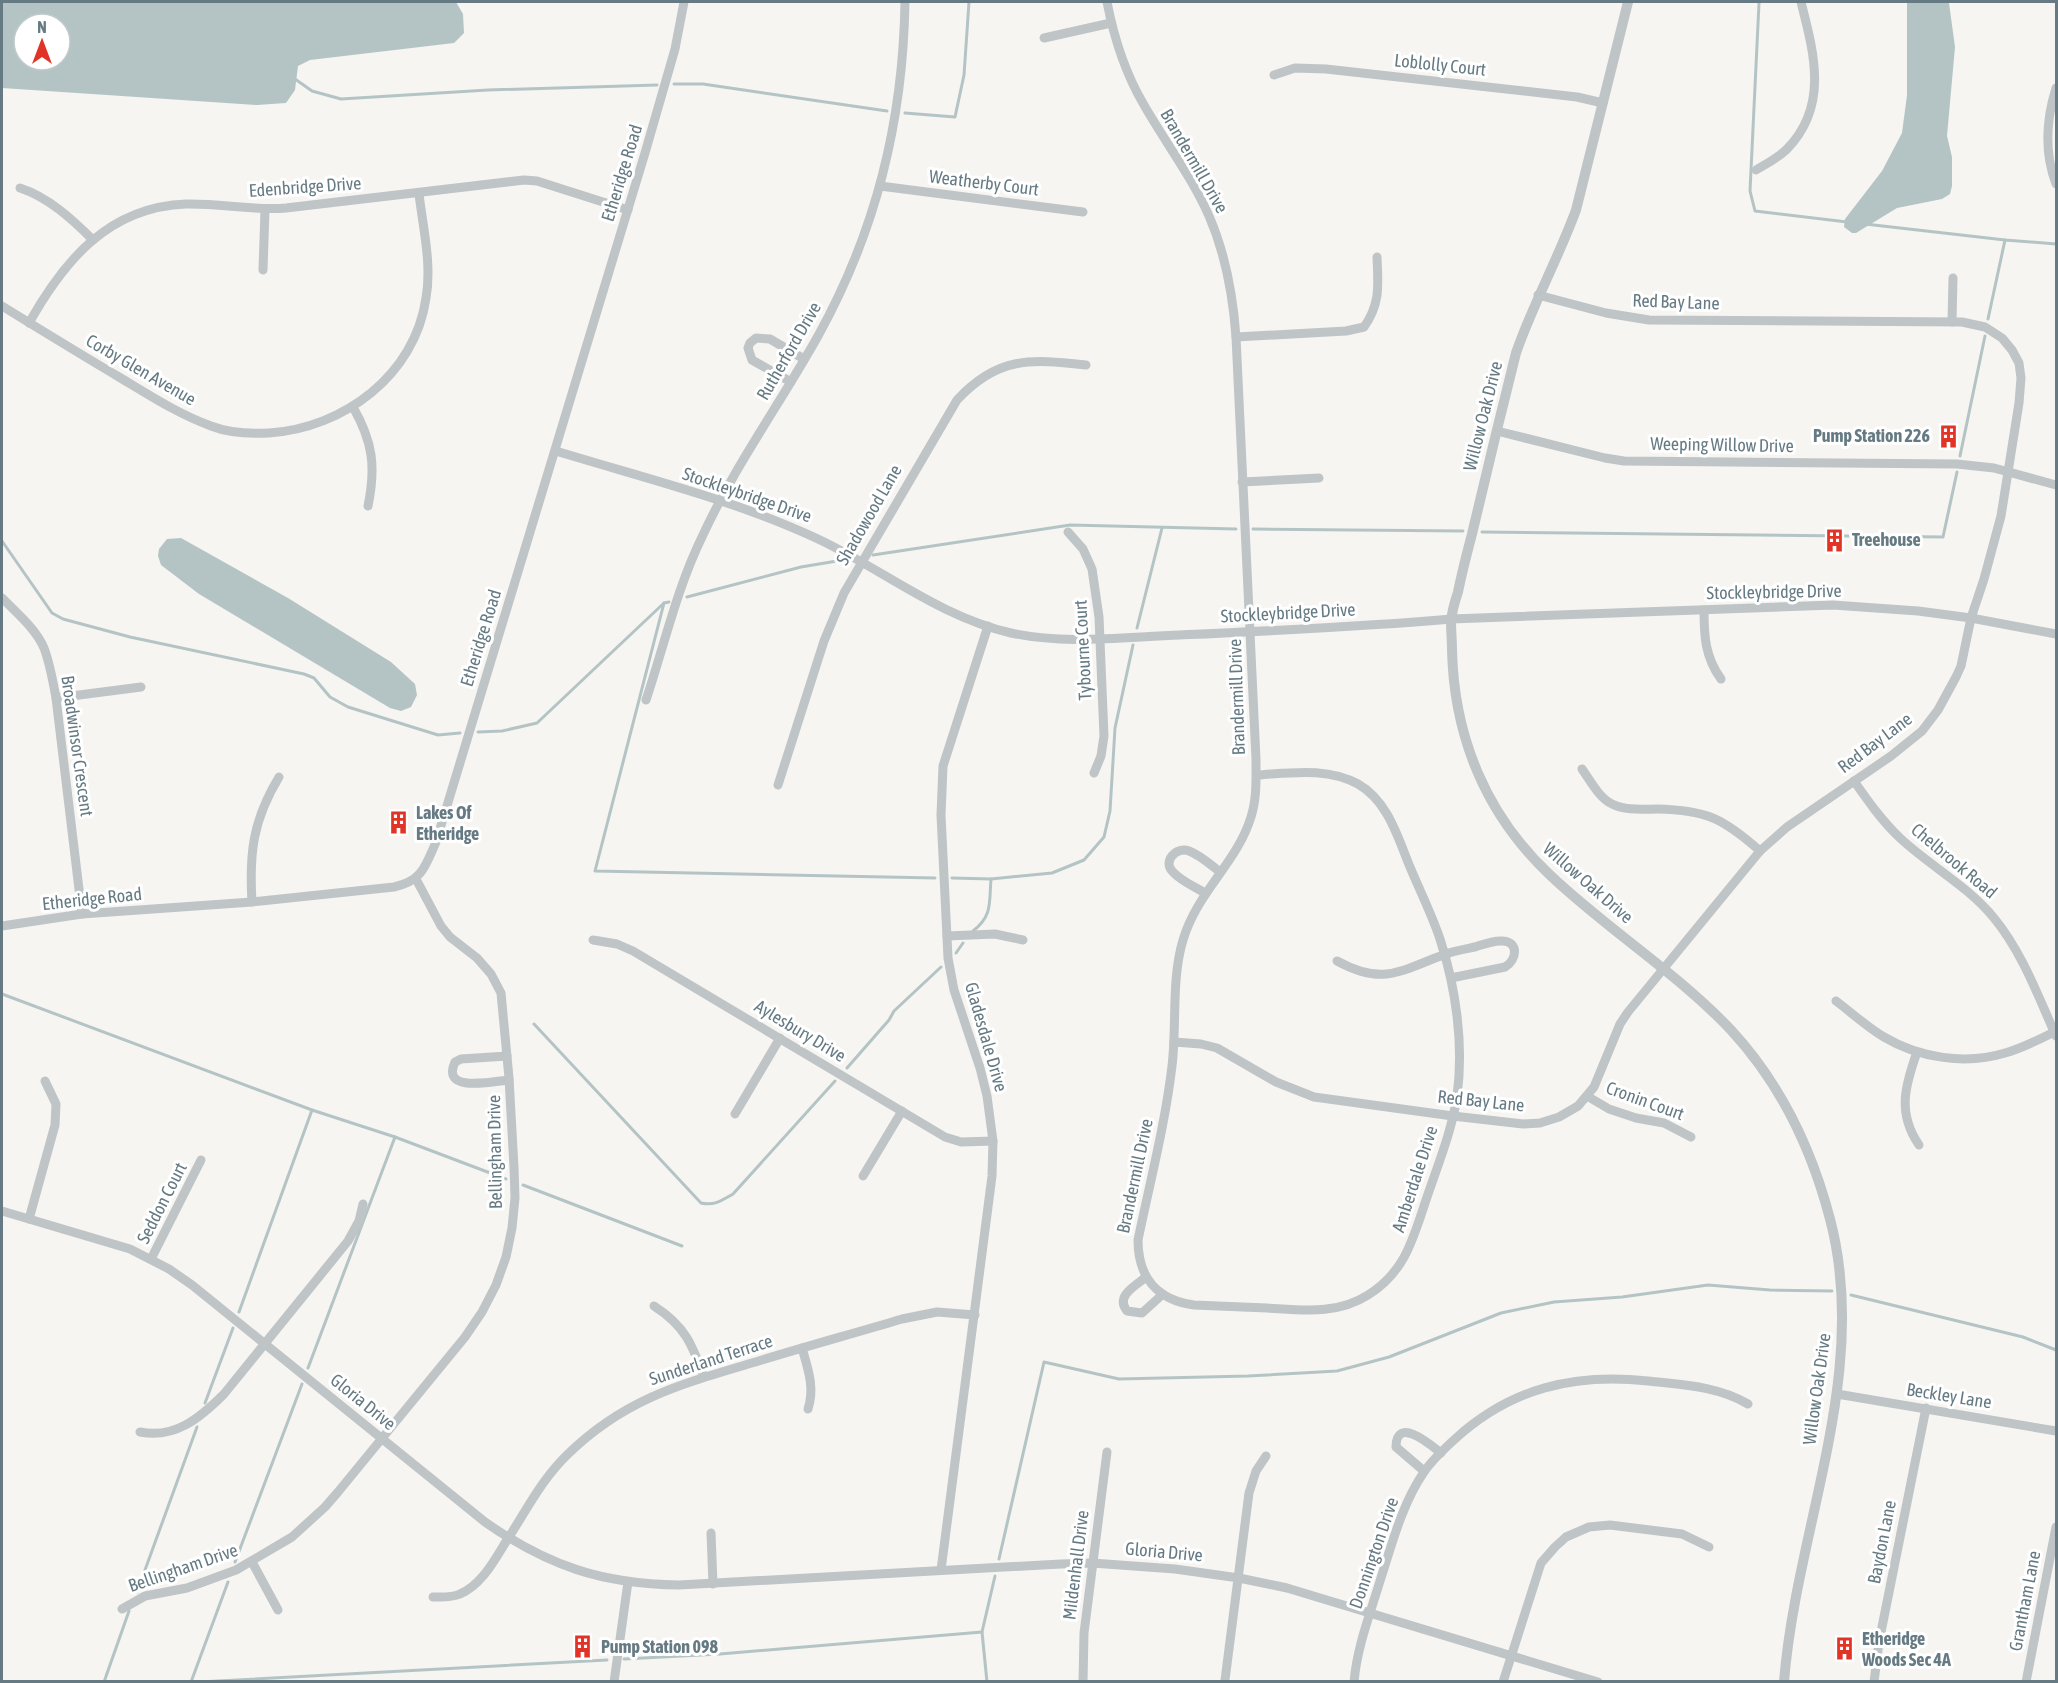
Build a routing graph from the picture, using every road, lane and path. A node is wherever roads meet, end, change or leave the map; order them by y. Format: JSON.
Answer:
{"nodes":[{"id":1,"x":684,"y":2,"type":"edge"},
{"id":2,"x":905,"y":2,"type":"edge"},
{"id":3,"x":1107,"y":2,"type":"edge"},
{"id":4,"x":1628,"y":2,"type":"edge"},
{"id":5,"x":1801,"y":2,"type":"edge"},
{"id":6,"x":1111,"y":22,"type":"junction"},
{"id":7,"x":1044,"y":38,"type":"dead end"},
{"id":8,"x":1274,"y":75,"type":"dead end"},
{"id":9,"x":2056,"y":88,"type":"edge"},
{"id":10,"x":1603,"y":103,"type":"junction"},
{"id":11,"x":1756,"y":170,"type":"dead end"},
{"id":12,"x":2056,"y":184,"type":"edge"},
{"id":13,"x":880,"y":186,"type":"junction"},
{"id":14,"x":20,"y":188,"type":"dead end"},
{"id":15,"x":419,"y":194,"type":"junction"},
{"id":16,"x":265,"y":210,"type":"junction"},
{"id":17,"x":627,"y":210,"type":"junction"},
{"id":18,"x":1083,"y":212,"type":"dead end"},
{"id":19,"x":93,"y":240,"type":"junction"},
{"id":20,"x":1377,"y":257,"type":"dead end"},
{"id":21,"x":263,"y":270,"type":"dead end"},
{"id":22,"x":1953,"y":279,"type":"dead end"},
{"id":23,"x":1538,"y":295,"type":"junction"},
{"id":24,"x":2,"y":306,"type":"edge"},
{"id":25,"x":1953,"y":322,"type":"junction"},
{"id":26,"x":29,"y":323,"type":"junction"},
{"id":27,"x":1236,"y":337,"type":"junction"},
{"id":28,"x":804,"y":359,"type":"junction"},
{"id":29,"x":1086,"y":365,"type":"dead end"},
{"id":30,"x":791,"y":382,"type":"junction"},
{"id":31,"x":353,"y":407,"type":"junction"},
{"id":32,"x":1497,"y":431,"type":"junction"},
{"id":33,"x":556,"y":451,"type":"junction"},
{"id":34,"x":2008,"y":472,"type":"junction"},
{"id":35,"x":1319,"y":478,"type":"dead end"},
{"id":36,"x":1242,"y":482,"type":"junction"},
{"id":37,"x":2056,"y":484,"type":"edge"},
{"id":38,"x":720,"y":501,"type":"junction"},
{"id":39,"x":368,"y":506,"type":"dead end"},
{"id":40,"x":1068,"y":532,"type":"dead end"},
{"id":41,"x":861,"y":562,"type":"junction"},
{"id":42,"x":2,"y":598,"type":"edge"},
{"id":43,"x":1704,"y":610,"type":"junction"},
{"id":44,"x":1971,"y":618,"type":"junction"},
{"id":45,"x":1451,"y":619,"type":"junction"},
{"id":46,"x":988,"y":626,"type":"junction"},
{"id":47,"x":1251,"y":632,"type":"junction"},
{"id":48,"x":2056,"y":634,"type":"edge"},
{"id":49,"x":1099,"y":639,"type":"junction"},
{"id":50,"x":1721,"y":679,"type":"dead end"},
{"id":51,"x":141,"y":687,"type":"dead end"},
{"id":52,"x":56,"y":698,"type":"junction"},
{"id":53,"x":646,"y":700,"type":"dead end"},
{"id":54,"x":1582,"y":769,"type":"dead end"},
{"id":55,"x":1094,"y":773,"type":"dead end"},
{"id":56,"x":1256,"y":775,"type":"junction"},
{"id":57,"x":279,"y":777,"type":"dead end"},
{"id":58,"x":1854,"y":781,"type":"junction"},
{"id":59,"x":778,"y":785,"type":"dead end"},
{"id":60,"x":1761,"y":851,"type":"junction"},
{"id":61,"x":1220,"y":872,"type":"junction"},
{"id":62,"x":416,"y":879,"type":"junction"},
{"id":63,"x":1205,"y":893,"type":"junction"},
{"id":64,"x":252,"y":902,"type":"junction"},
{"id":65,"x":82,"y":914,"type":"junction"},
{"id":66,"x":2,"y":926,"type":"edge"},
{"id":67,"x":946,"y":936,"type":"junction"},
{"id":68,"x":593,"y":940,"type":"dead end"},
{"id":69,"x":1023,"y":940,"type":"dead end"},
{"id":70,"x":1444,"y":954,"type":"junction"},
{"id":71,"x":1337,"y":961,"type":"dead end"},
{"id":72,"x":1664,"y":969,"type":"junction"},
{"id":73,"x":1451,"y":978,"type":"junction"},
{"id":74,"x":1836,"y":1001,"type":"dead end"},
{"id":75,"x":2056,"y":1033,"type":"edge"},
{"id":76,"x":780,"y":1038,"type":"junction"},
{"id":77,"x":1174,"y":1042,"type":"junction"},
{"id":78,"x":1917,"y":1052,"type":"junction"},
{"id":79,"x":507,"y":1056,"type":"junction"},
{"id":80,"x":509,"y":1080,"type":"junction"},
{"id":81,"x":45,"y":1081,"type":"dead end"},
{"id":82,"x":1587,"y":1096,"type":"junction"},
{"id":83,"x":902,"y":1111,"type":"junction"},
{"id":84,"x":735,"y":1114,"type":"dead end"},
{"id":85,"x":1453,"y":1116,"type":"junction"},
{"id":86,"x":1691,"y":1137,"type":"dead end"},
{"id":87,"x":993,"y":1142,"type":"junction"},
{"id":88,"x":1919,"y":1145,"type":"dead end"},
{"id":89,"x":201,"y":1160,"type":"dead end"},
{"id":90,"x":863,"y":1176,"type":"dead end"},
{"id":91,"x":363,"y":1204,"type":"dead end"},
{"id":92,"x":2,"y":1211,"type":"edge"},
{"id":93,"x":29,"y":1219,"type":"junction"},
{"id":94,"x":151,"y":1260,"type":"junction"},
{"id":95,"x":1146,"y":1277,"type":"junction"},
{"id":96,"x":1153,"y":1286,"type":"joint"},
{"id":97,"x":1163,"y":1294,"type":"junction"},
{"id":98,"x":654,"y":1306,"type":"dead end"},
{"id":99,"x":975,"y":1315,"type":"junction"},
{"id":100,"x":265,"y":1343,"type":"junction"},
{"id":101,"x":802,"y":1348,"type":"junction"},
{"id":102,"x":704,"y":1377,"type":"junction"},
{"id":103,"x":1837,"y":1394,"type":"junction"},
{"id":104,"x":1748,"y":1404,"type":"dead end"},
{"id":105,"x":1926,"y":1408,"type":"junction"},
{"id":106,"x":808,"y":1409,"type":"dead end"},
{"id":107,"x":140,"y":1431,"type":"dead end"},
{"id":108,"x":2056,"y":1431,"type":"edge"},
{"id":109,"x":382,"y":1439,"type":"junction"},
{"id":110,"x":1107,"y":1452,"type":"dead end"},
{"id":111,"x":1441,"y":1453,"type":"junction"},
{"id":112,"x":1266,"y":1456,"type":"dead end"},
{"id":113,"x":1424,"y":1471,"type":"junction"},
{"id":114,"x":2056,"y":1527,"type":"edge"},
{"id":115,"x":711,"y":1533,"type":"dead end"},
{"id":116,"x":508,"y":1538,"type":"junction"},
{"id":117,"x":1708,"y":1547,"type":"dead end"},
{"id":118,"x":252,"y":1562,"type":"junction"},
{"id":119,"x":1092,"y":1563,"type":"junction"},
{"id":120,"x":941,"y":1570,"type":"junction"},
{"id":121,"x":1239,"y":1578,"type":"junction"},
{"id":122,"x":628,"y":1582,"type":"junction"},
{"id":123,"x":713,"y":1584,"type":"junction"},
{"id":124,"x":433,"y":1597,"type":"dead end"},
{"id":125,"x":122,"y":1608,"type":"dead end"},
{"id":126,"x":278,"y":1610,"type":"dead end"},
{"id":127,"x":1371,"y":1612,"type":"junction"},
{"id":128,"x":1511,"y":1655,"type":"junction"},
{"id":129,"x":1225,"y":1680,"type":"edge"},
{"id":130,"x":614,"y":1682,"type":"edge"},
{"id":131,"x":1083,"y":1682,"type":"edge"},
{"id":132,"x":1354,"y":1682,"type":"edge"},
{"id":133,"x":1503,"y":1682,"type":"edge"},
{"id":134,"x":1598,"y":1682,"type":"edge"},
{"id":135,"x":1784,"y":1682,"type":"edge"},
{"id":136,"x":1874,"y":1682,"type":"edge"},
{"id":137,"x":2026,"y":1682,"type":"edge"}],
"edges":[{"from":1,"to":17,"type":"street","name":"Etheridge Road"},
{"from":2,"to":13,"type":"street","name":"Rutherford Drive"},
{"from":3,"to":6,"type":"street","name":"Brandermill Drive"},
{"from":4,"to":10,"type":"street","name":"Willow Oak Drive"},
{"from":5,"to":11,"type":"street"},
{"from":6,"to":7,"type":"street"},
{"from":6,"to":27,"type":"street","name":"Brandermill Drive"},
{"from":8,"to":10,"type":"street","name":"Loblolly Court"},
{"from":9,"to":12,"type":"street"},
{"from":10,"to":23,"type":"street","name":"Willow Oak Drive"},
{"from":13,"to":18,"type":"street","name":"Weatherby Court"},
{"from":13,"to":28,"type":"street","name":"Rutherford Drive"},
{"from":14,"to":19,"type":"street"},
{"from":15,"to":16,"type":"street","name":"Edenbridge Drive"},
{"from":15,"to":17,"type":"street","name":"Edenbridge Drive"},
{"from":15,"to":31,"type":"street","name":"Corby Glen Avenue"},
{"from":16,"to":19,"type":"street","name":"Edenbridge Drive"},
{"from":16,"to":21,"type":"street"},
{"from":17,"to":33,"type":"street","name":"Etheridge Road"},
{"from":19,"to":26,"type":"street","name":"Edenbridge Drive"},
{"from":20,"to":27,"type":"street"},
{"from":22,"to":25,"type":"street"},
{"from":23,"to":25,"type":"street","name":"Red Bay Lane"},
{"from":23,"to":32,"type":"street","name":"Willow Oak Drive"},
{"from":24,"to":26,"type":"street","name":"Corby Glen Avenue"},
{"from":25,"to":34,"type":"street","name":"Red Bay Lane"},
{"from":26,"to":31,"type":"street","name":"Corby Glen Avenue"},
{"from":27,"to":36,"type":"street","name":"Brandermill Drive"},
{"from":28,"to":30,"type":"street","name":"Rutherford Drive"},
{"from":28,"to":30,"type":"street"},
{"from":29,"to":41,"type":"street","name":"Shadowood Lane"},
{"from":30,"to":38,"type":"street","name":"Rutherford Drive"},
{"from":31,"to":39,"type":"street"},
{"from":32,"to":34,"type":"street","name":"Weeping Willow Drive"},
{"from":32,"to":45,"type":"street","name":"Willow Oak Drive"},
{"from":33,"to":38,"type":"street","name":"Stockleybridge Drive"},
{"from":33,"to":62,"type":"street","name":"Etheridge Road"},
{"from":34,"to":37,"type":"street","name":"Weeping Willow Drive"},
{"from":34,"to":44,"type":"street","name":"Red Bay Lane"},
{"from":35,"to":36,"type":"street"},
{"from":36,"to":47,"type":"street","name":"Brandermill Drive"},
{"from":38,"to":41,"type":"street","name":"Stockleybridge Drive"},
{"from":38,"to":53,"type":"street","name":"Rutherford Drive"},
{"from":40,"to":49,"type":"street","name":"Tybourne Court"},
{"from":41,"to":46,"type":"street","name":"Stockleybridge Drive"},
{"from":41,"to":59,"type":"street","name":"Shadowood Lane"},
{"from":42,"to":52,"type":"street","name":"Broadwinsor Crescent"},
{"from":43,"to":44,"type":"street","name":"Stockleybridge Drive"},
{"from":43,"to":45,"type":"street","name":"Stockleybridge Drive"},
{"from":43,"to":50,"type":"street"},
{"from":44,"to":48,"type":"street","name":"Stockleybridge Drive"},
{"from":44,"to":58,"type":"street","name":"Red Bay Lane"},
{"from":45,"to":47,"type":"street","name":"Stockleybridge Drive"},
{"from":45,"to":72,"type":"street","name":"Willow Oak Drive"},
{"from":46,"to":49,"type":"street","name":"Stockleybridge Drive"},
{"from":46,"to":67,"type":"street","name":"Gladesdale Drive"},
{"from":47,"to":49,"type":"street","name":"Stockleybridge Drive"},
{"from":47,"to":56,"type":"street","name":"Brandermill Drive"},
{"from":49,"to":55,"type":"street","name":"Tybourne Court"},
{"from":51,"to":52,"type":"street"},
{"from":52,"to":65,"type":"street","name":"Broadwinsor Crescent"},
{"from":54,"to":60,"type":"street"},
{"from":56,"to":61,"type":"street","name":"Brandermill Drive"},
{"from":56,"to":70,"type":"street","name":"Amberdale Drive"},
{"from":57,"to":64,"type":"street"},
{"from":58,"to":60,"type":"street","name":"Red Bay Lane"},
{"from":58,"to":75,"type":"street","name":"Chelbrook Road"},
{"from":60,"to":72,"type":"street","name":"Red Bay Lane"},
{"from":61,"to":63,"type":"street","name":"Brandermill Drive"},
{"from":61,"to":63,"type":"street"},
{"from":62,"to":64,"type":"street","name":"Etheridge Road"},
{"from":62,"to":79,"type":"street","name":"Bellingham Drive"},
{"from":63,"to":77,"type":"street","name":"Brandermill Drive"},
{"from":64,"to":65,"type":"street","name":"Etheridge Road"},
{"from":65,"to":66,"type":"street","name":"Etheridge Road"},
{"from":67,"to":69,"type":"street"},
{"from":67,"to":87,"type":"street","name":"Gladesdale Drive"},
{"from":68,"to":76,"type":"street","name":"Aylesbury Drive"},
{"from":70,"to":71,"type":"street"},
{"from":70,"to":73,"type":"street","name":"Amberdale Drive"},
{"from":70,"to":73,"type":"street"},
{"from":72,"to":82,"type":"street","name":"Red Bay Lane"},
{"from":72,"to":103,"type":"street","name":"Willow Oak Drive"},
{"from":73,"to":85,"type":"street","name":"Amberdale Drive"},
{"from":74,"to":78,"type":"street"},
{"from":75,"to":78,"type":"street"},
{"from":76,"to":83,"type":"street","name":"Aylesbury Drive"},
{"from":76,"to":84,"type":"street"},
{"from":77,"to":85,"type":"street","name":"Red Bay Lane"},
{"from":77,"to":95,"type":"street","name":"Brandermill Drive"},
{"from":78,"to":88,"type":"street"},
{"from":79,"to":80,"type":"street","name":"Bellingham Drive"},
{"from":79,"to":80,"type":"street","name":"Bellingham Drive"},
{"from":80,"to":109,"type":"street","name":"Bellingham Drive"},
{"from":81,"to":93,"type":"street"},
{"from":82,"to":85,"type":"street","name":"Red Bay Lane"},
{"from":82,"to":86,"type":"street","name":"Cronin Court"},
{"from":83,"to":87,"type":"street","name":"Aylesbury Drive"},
{"from":83,"to":90,"type":"street"},
{"from":85,"to":97,"type":"street","name":"Amberdale Drive"},
{"from":87,"to":99,"type":"street","name":"Gladesdale Drive"},
{"from":89,"to":94,"type":"street","name":"Seddon Court"},
{"from":91,"to":100,"type":"street"},
{"from":92,"to":93,"type":"street","name":"Gloria Drive"},
{"from":93,"to":94,"type":"street","name":"Gloria Drive"},
{"from":94,"to":100,"type":"street","name":"Gloria Drive"},
{"from":95,"to":96,"type":"street","name":"Brandermill Drive"},
{"from":95,"to":97,"type":"street"},
{"from":96,"to":97,"type":"street","name":"Amberdale Drive"},
{"from":98,"to":102,"type":"street"},
{"from":99,"to":101,"type":"street","name":"Sunderland Terrace"},
{"from":99,"to":120,"type":"street","name":"Gladesdale Drive"},
{"from":100,"to":107,"type":"street"},
{"from":100,"to":109,"type":"street","name":"Gloria Drive"},
{"from":101,"to":102,"type":"street","name":"Sunderland Terrace"},
{"from":101,"to":106,"type":"street"},
{"from":102,"to":116,"type":"street","name":"Sunderland Terrace"},
{"from":103,"to":105,"type":"street","name":"Beckley Lane"},
{"from":103,"to":135,"type":"street","name":"Willow Oak Drive"},
{"from":104,"to":111,"type":"street","name":"Donnington Drive"},
{"from":105,"to":108,"type":"street","name":"Beckley Lane"},
{"from":105,"to":136,"type":"street","name":"Baydon Lane"},
{"from":109,"to":116,"type":"street","name":"Gloria Drive"},
{"from":109,"to":118,"type":"street","name":"Bellingham Drive"},
{"from":110,"to":119,"type":"street","name":"Mildenhall Drive"},
{"from":111,"to":113,"type":"street","name":"Donnington Drive"},
{"from":111,"to":113,"type":"street"},
{"from":112,"to":121,"type":"street"},
{"from":113,"to":127,"type":"street","name":"Donnington Drive"},
{"from":114,"to":137,"type":"street","name":"Grantham Lane"},
{"from":115,"to":123,"type":"street"},
{"from":116,"to":122,"type":"street","name":"Gloria Drive"},
{"from":116,"to":124,"type":"street","name":"Sunderland Terrace"},
{"from":117,"to":128,"type":"street"},
{"from":118,"to":125,"type":"street","name":"Bellingham Drive"},
{"from":118,"to":126,"type":"street"},
{"from":119,"to":120,"type":"street","name":"Gloria Drive"},
{"from":119,"to":121,"type":"street","name":"Gloria Drive"},
{"from":119,"to":131,"type":"street","name":"Mildenhall Drive"},
{"from":120,"to":123,"type":"street","name":"Gloria Drive"},
{"from":121,"to":127,"type":"street","name":"Gloria Drive"},
{"from":121,"to":129,"type":"street"},
{"from":122,"to":123,"type":"street","name":"Gloria Drive"},
{"from":122,"to":130,"type":"street"},
{"from":127,"to":128,"type":"street","name":"Gloria Drive"},
{"from":127,"to":132,"type":"street","name":"Donnington Drive"},
{"from":128,"to":133,"type":"street"},
{"from":128,"to":134,"type":"street","name":"Gloria Drive"}]}
